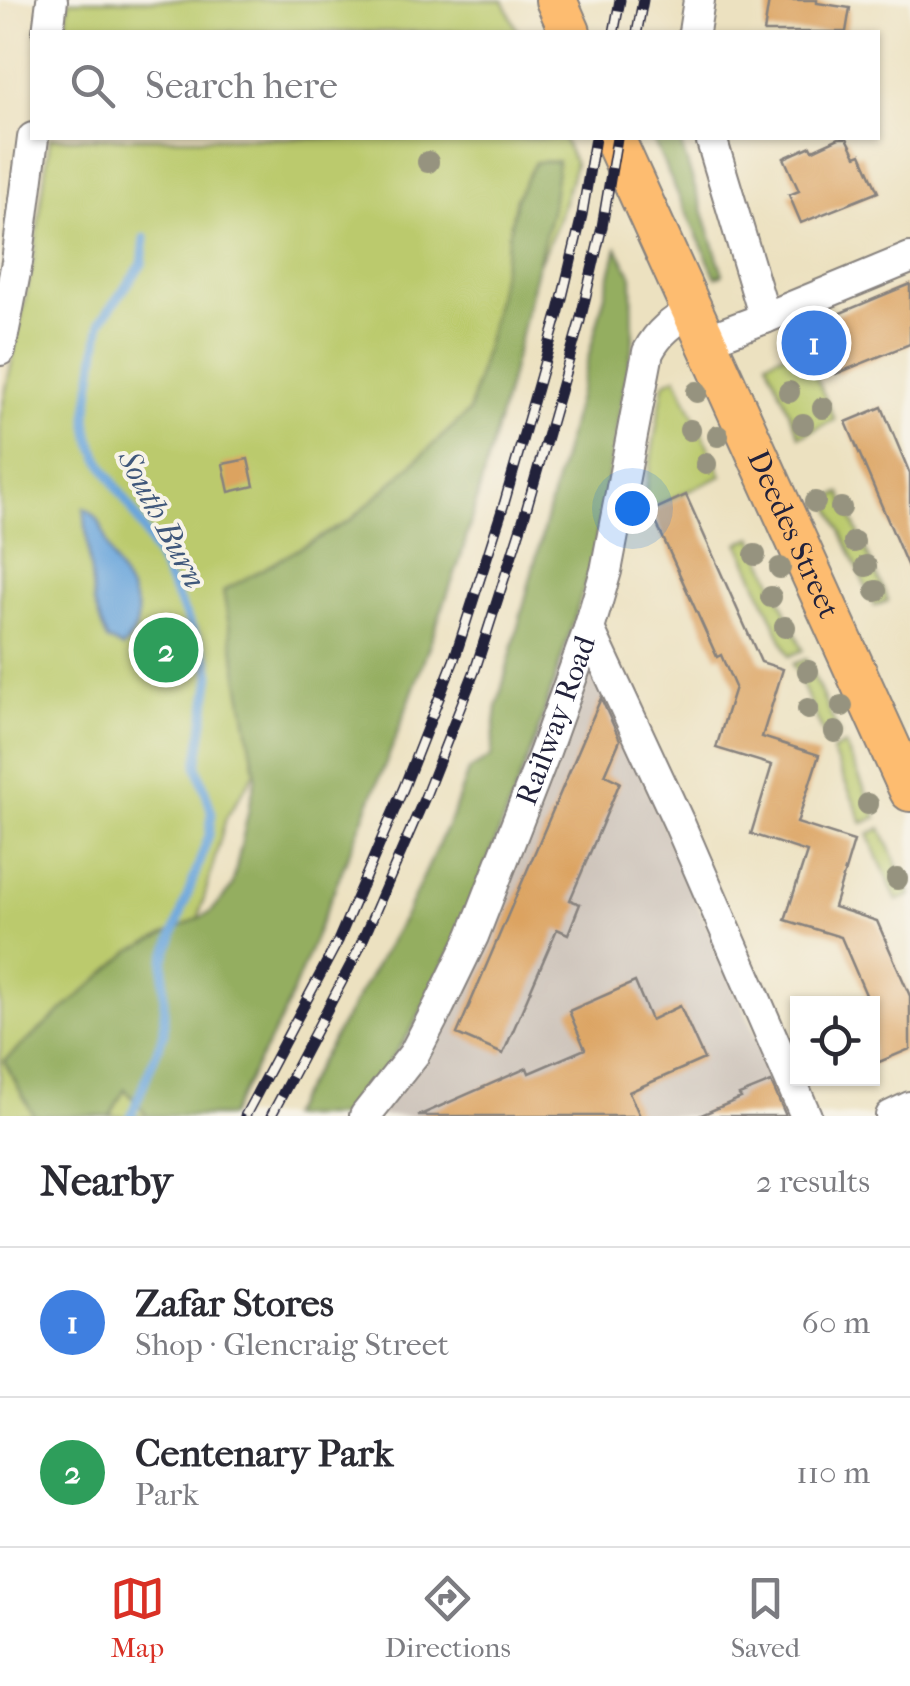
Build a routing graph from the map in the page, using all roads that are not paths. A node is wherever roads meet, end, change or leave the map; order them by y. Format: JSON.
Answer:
{"nodes":[{"id":1,"x":52,"y":0,"type":"edge"},
{"id":2,"x":556,"y":0,"type":"edge"},
{"id":3,"x":699,"y":0,"type":"edge"},
{"id":4,"x":48,"y":30,"type":"edge"},
{"id":5,"x":569,"y":30,"type":"edge"},
{"id":6,"x":694,"y":30,"type":"edge"},
{"id":7,"x":34,"y":140,"type":"edge"},
{"id":8,"x":615,"y":140,"type":"edge"},
{"id":9,"x":712,"y":140,"type":"edge"},
{"id":10,"x":910,"y":258,"type":"edge"},
{"id":11,"x":692,"y":310,"type":"junction"},
{"id":12,"x":765,"y":318,"type":"junction"},
{"id":13,"x":1,"y":342,"type":"edge"},
{"id":14,"x":588,"y":629,"type":"junction"},
{"id":15,"x":910,"y":790,"type":"edge"},
{"id":16,"x":910,"y":1107,"type":"edge"},
{"id":17,"x":365,"y":1116,"type":"edge"},
{"id":18,"x":806,"y":1116,"type":"edge"},
{"id":19,"x":892,"y":1116,"type":"edge"}],
"edges":[{"from":1,"to":4,"type":"street"},
{"from":2,"to":5,"type":"main road"},
{"from":3,"to":6,"type":"street"},
{"from":7,"to":13,"type":"street"},
{"from":8,"to":11,"type":"main road","name":"Deedes Street"},
{"from":9,"to":12,"type":"street"},
{"from":10,"to":12,"type":"street","name":"Railway Road"},
{"from":11,"to":12,"type":"street","name":"Railway Road"},
{"from":11,"to":14,"type":"street","name":"Railway Road"},
{"from":11,"to":15,"type":"main road","name":"Deedes Street"},
{"from":14,"to":17,"type":"street","name":"Railway Road"},
{"from":14,"to":18,"type":"street"},
{"from":16,"to":19,"type":"street"}]}
